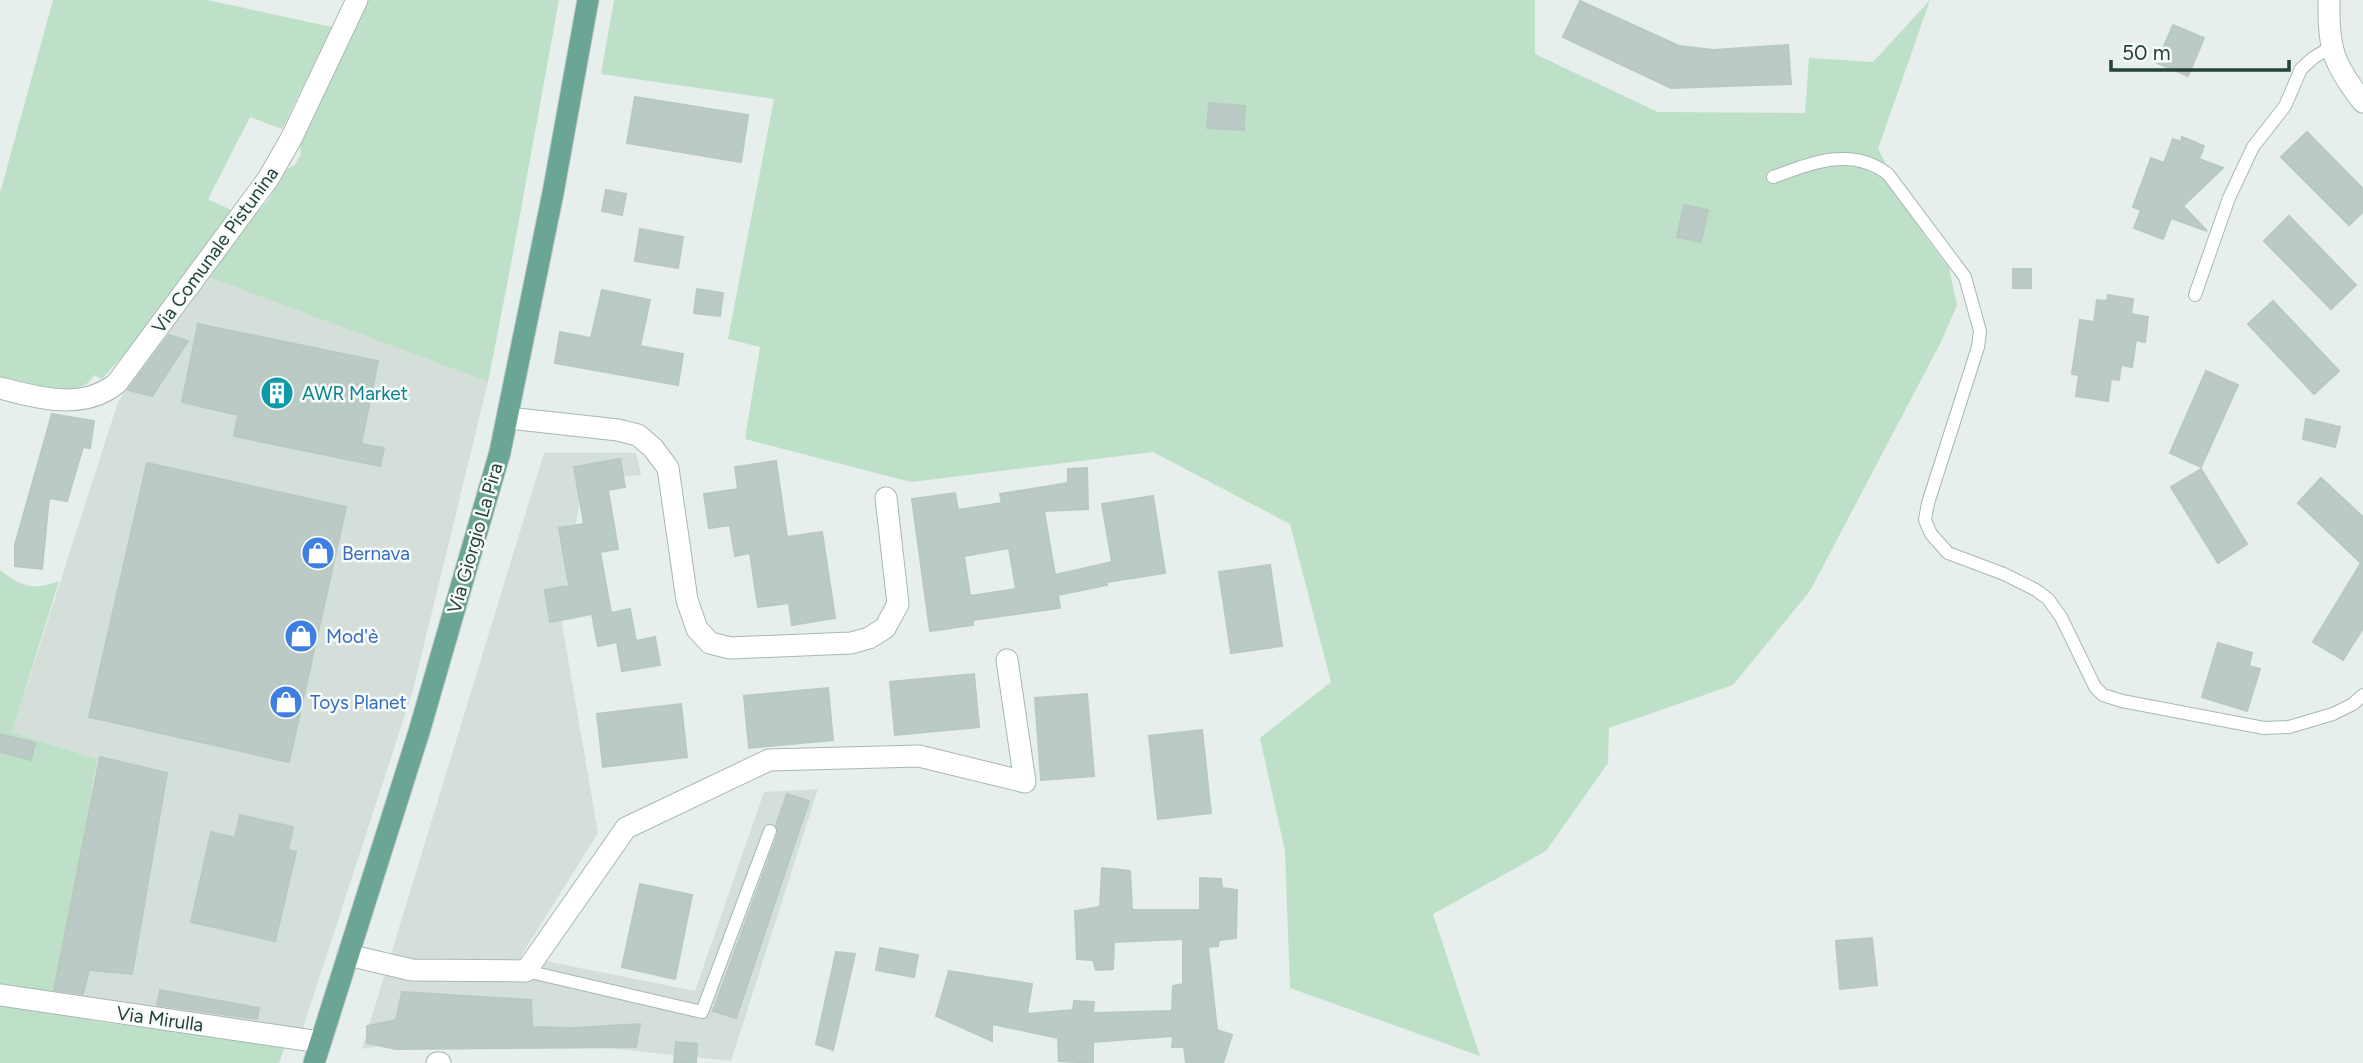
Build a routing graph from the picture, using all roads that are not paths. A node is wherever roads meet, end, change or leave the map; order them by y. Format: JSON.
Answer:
{"nodes":[{"id":1,"x":357,"y":0,"type":"edge"},
{"id":2,"x":587,"y":0,"type":"edge"},
{"id":3,"x":2329,"y":0,"type":"edge"},
{"id":4,"x":2331,"y":47,"type":"junction"},
{"id":5,"x":2363,"y":102,"type":"edge"},
{"id":6,"x":1773,"y":177,"type":"dead end"},
{"id":7,"x":2195,"y":295,"type":"dead end"},
{"id":8,"x":0,"y":387,"type":"edge"},
{"id":9,"x":508,"y":418,"type":"junction"},
{"id":10,"x":886,"y":498,"type":"dead end"},
{"id":11,"x":1007,"y":660,"type":"dead end"},
{"id":12,"x":2363,"y":695,"type":"edge"},
{"id":13,"x":770,"y":831,"type":"dead end"},
{"id":14,"x":348,"y":955,"type":"junction"},
{"id":15,"x":526,"y":971,"type":"junction"},
{"id":16,"x":0,"y":995,"type":"edge"},
{"id":17,"x":317,"y":1053,"type":"edge"}],
"edges":[{"from":1,"to":8,"type":"street","name":"Via Comunale Pistunina"},
{"from":2,"to":9,"type":"main road","name":"Via Giorgio La Pira"},
{"from":3,"to":4,"type":"street"},
{"from":4,"to":5,"type":"street"},
{"from":4,"to":7,"type":"lane"},
{"from":6,"to":12,"type":"lane"},
{"from":9,"to":10,"type":"street"},
{"from":9,"to":14,"type":"main road","name":"Via Giorgio La Pira"},
{"from":11,"to":15,"type":"street"},
{"from":13,"to":15,"type":"lane"},
{"from":14,"to":15,"type":"street"},
{"from":14,"to":17,"type":"main road","name":"Via Giorgio La Pira"},
{"from":16,"to":17,"type":"street","name":"Via Mirulla"}]}
